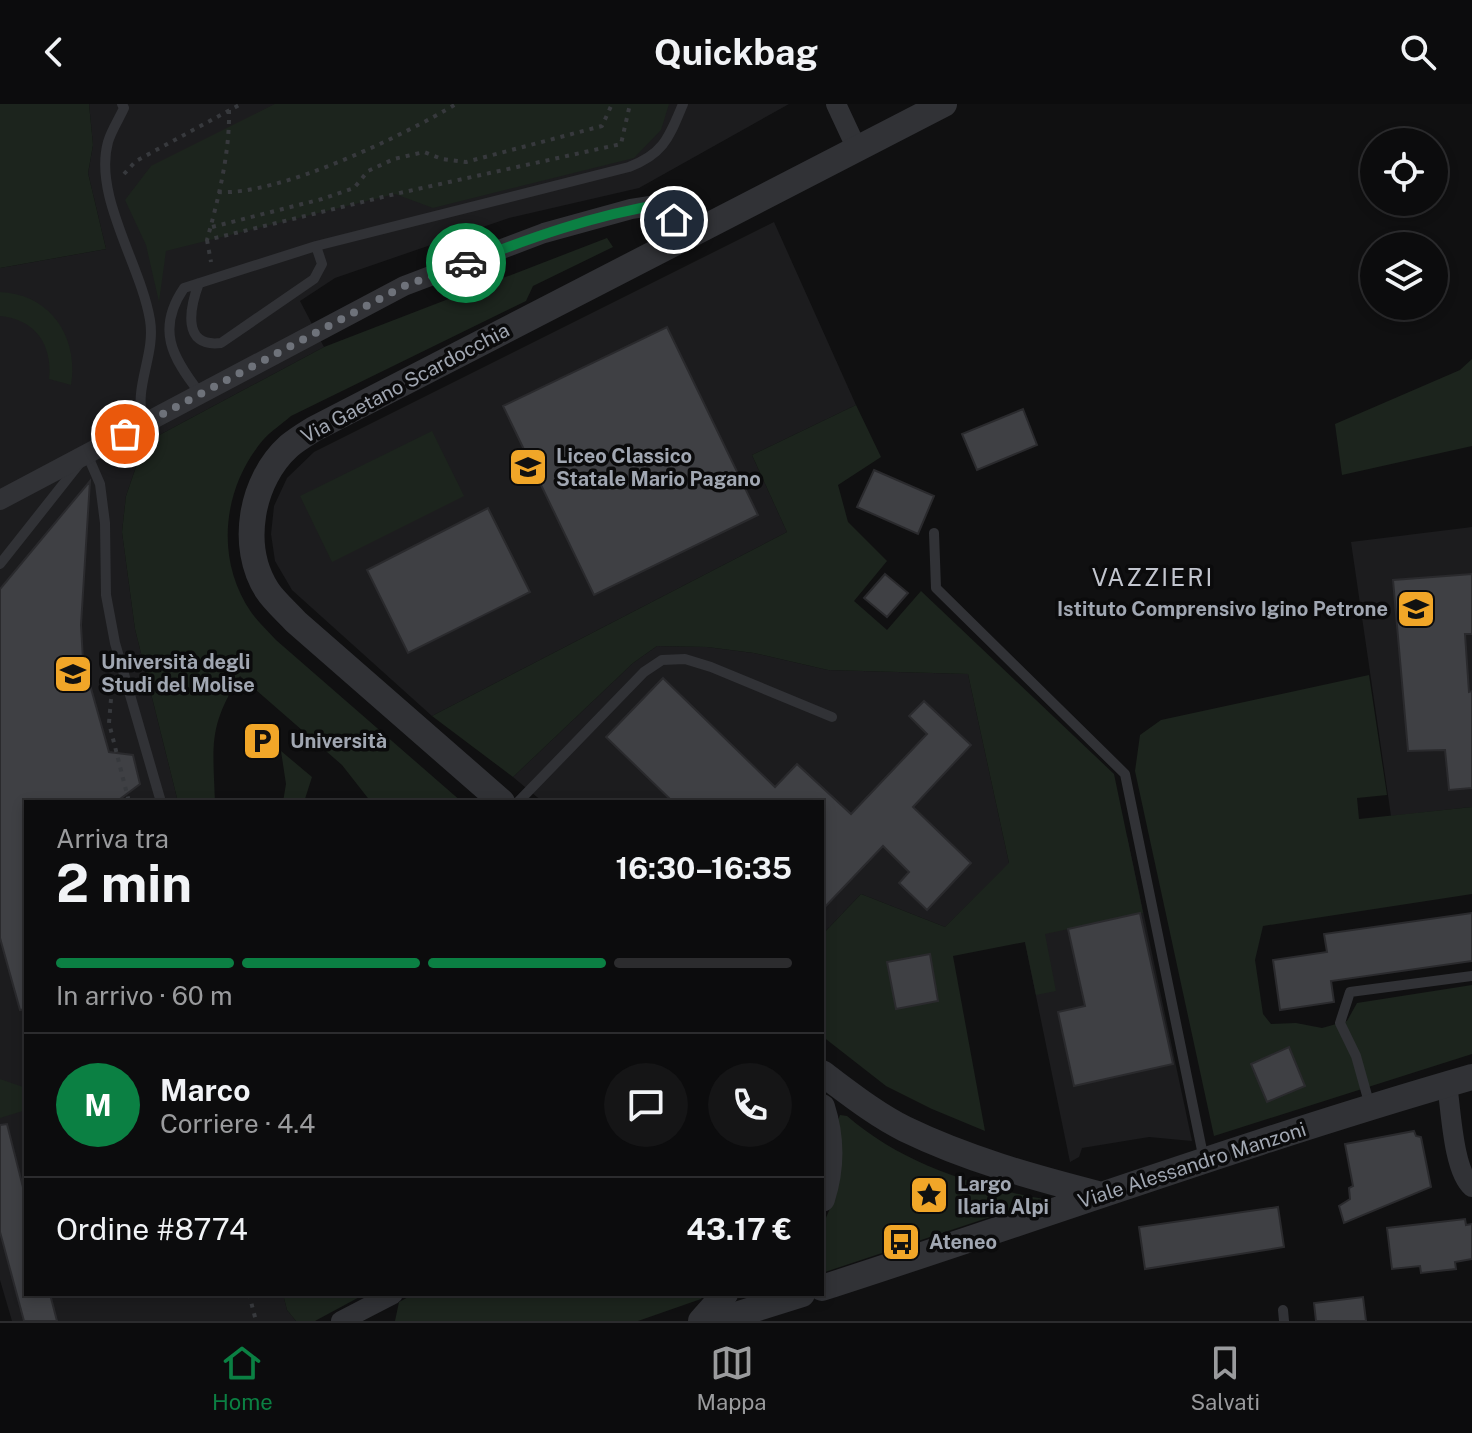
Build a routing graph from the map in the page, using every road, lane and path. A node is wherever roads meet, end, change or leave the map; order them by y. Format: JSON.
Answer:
{"nodes":[{"id":1,"x":122,"y":104,"type":"edge"},
{"id":2,"x":241,"y":104,"type":"edge"},
{"id":3,"x":456,"y":104,"type":"edge"},
{"id":4,"x":612,"y":104,"type":"edge"},
{"id":5,"x":630,"y":104,"type":"edge"},
{"id":6,"x":683,"y":104,"type":"edge"},
{"id":7,"x":836,"y":104,"type":"edge"},
{"id":8,"x":944,"y":104,"type":"edge"},
{"id":9,"x":229,"y":110,"type":"junction"},
{"id":10,"x":856,"y":147,"type":"junction"},
{"id":11,"x":218,"y":192,"type":"junction"},
{"id":12,"x":111,"y":203,"type":"junction"},
{"id":13,"x":211,"y":227,"type":"junction"},
{"id":14,"x":685,"y":236,"type":"junction"},
{"id":15,"x":207,"y":240,"type":"junction"},
{"id":16,"x":316,"y":246,"type":"junction"},
{"id":17,"x":214,"y":277,"type":"junction"},
{"id":18,"x":199,"y":283,"type":"junction"},
{"id":19,"x":199,"y":392,"type":"junction"},
{"id":20,"x":144,"y":423,"type":"junction"},
{"id":21,"x":87,"y":454,"type":"junction"},
{"id":22,"x":0,"y":500,"type":"edge"},
{"id":23,"x":934,"y":533,"type":"dead end"},
{"id":24,"x":0,"y":564,"type":"edge"},
{"id":25,"x":832,"y":717,"type":"dead end"},
{"id":26,"x":109,"y":723,"type":"dead end"},
{"id":27,"x":128,"y":800,"type":"edge"},
{"id":28,"x":160,"y":800,"type":"edge"},
{"id":29,"x":500,"y":800,"type":"edge"},
{"id":30,"x":520,"y":800,"type":"edge"},
{"id":31,"x":1472,"y":976,"type":"edge"},
{"id":32,"x":824,"y":1074,"type":"edge"},
{"id":33,"x":1460,"y":1080,"type":"edge"},
{"id":34,"x":1371,"y":1108,"type":"junction"},
{"id":35,"x":824,"y":1116,"type":"edge"},
{"id":36,"x":1205,"y":1161,"type":"junction"},
{"id":37,"x":1472,"y":1187,"type":"edge"},
{"id":38,"x":824,"y":1192,"type":"edge"},
{"id":39,"x":1098,"y":1194,"type":"junction"},
{"id":40,"x":824,"y":1287,"type":"edge"},
{"id":41,"x":250,"y":1296,"type":"edge"},
{"id":42,"x":389,"y":1296,"type":"edge"},
{"id":43,"x":723,"y":1296,"type":"edge"},
{"id":44,"x":791,"y":1296,"type":"edge"},
{"id":45,"x":753,"y":1303,"type":"edge"},
{"id":46,"x":256,"y":1321,"type":"edge"},
{"id":47,"x":341,"y":1321,"type":"edge"},
{"id":48,"x":701,"y":1321,"type":"edge"},
{"id":49,"x":717,"y":1321,"type":"edge"}],
"edges":[{"from":1,"to":12,"type":"lane"},
{"from":2,"to":9,"type":"path"},
{"from":3,"to":11,"type":"path"},
{"from":4,"to":13,"type":"path"},
{"from":5,"to":15,"type":"path"},
{"from":6,"to":16,"type":"lane"},
{"from":7,"to":10,"type":"street"},
{"from":8,"to":10,"type":"street","name":"Via Gaetano Scardocchia"},
{"from":9,"to":11,"type":"path"},
{"from":9,"to":12,"type":"path"},
{"from":10,"to":14,"type":"street","name":"Via Gaetano Scardocchia"},
{"from":11,"to":13,"type":"path"},
{"from":12,"to":20,"type":"lane"},
{"from":13,"to":15,"type":"path"},
{"from":14,"to":19,"type":"street"},
{"from":14,"to":29,"type":"street","name":"Via Gaetano Scardocchia"},
{"from":15,"to":17,"type":"path"},
{"from":16,"to":17,"type":"lane"},
{"from":16,"to":18,"type":"lane"},
{"from":17,"to":18,"type":"lane"},
{"from":18,"to":19,"type":"lane"},
{"from":19,"to":20,"type":"street"},
{"from":20,"to":21,"type":"street"},
{"from":21,"to":22,"type":"street"},
{"from":21,"to":24,"type":"lane"},
{"from":21,"to":28,"type":"lane"},
{"from":23,"to":36,"type":"lane"},
{"from":25,"to":30,"type":"lane"},
{"from":26,"to":27,"type":"path"},
{"from":31,"to":34,"type":"lane"},
{"from":32,"to":39,"type":"street"},
{"from":33,"to":34,"type":"street","name":"Viale Alessandro Manzoni"},
{"from":33,"to":37,"type":"street"},
{"from":34,"to":36,"type":"street","name":"Viale Alessandro Manzoni"},
{"from":35,"to":38,"type":"street"},
{"from":36,"to":39,"type":"street","name":"Viale Alessandro Manzoni"},
{"from":39,"to":40,"type":"street","name":"Viale Alessandro Manzoni"},
{"from":41,"to":46,"type":"path"},
{"from":42,"to":47,"type":"street"},
{"from":43,"to":48,"type":"street"},
{"from":44,"to":45,"type":"street"},
{"from":45,"to":49,"type":"street"}]}
